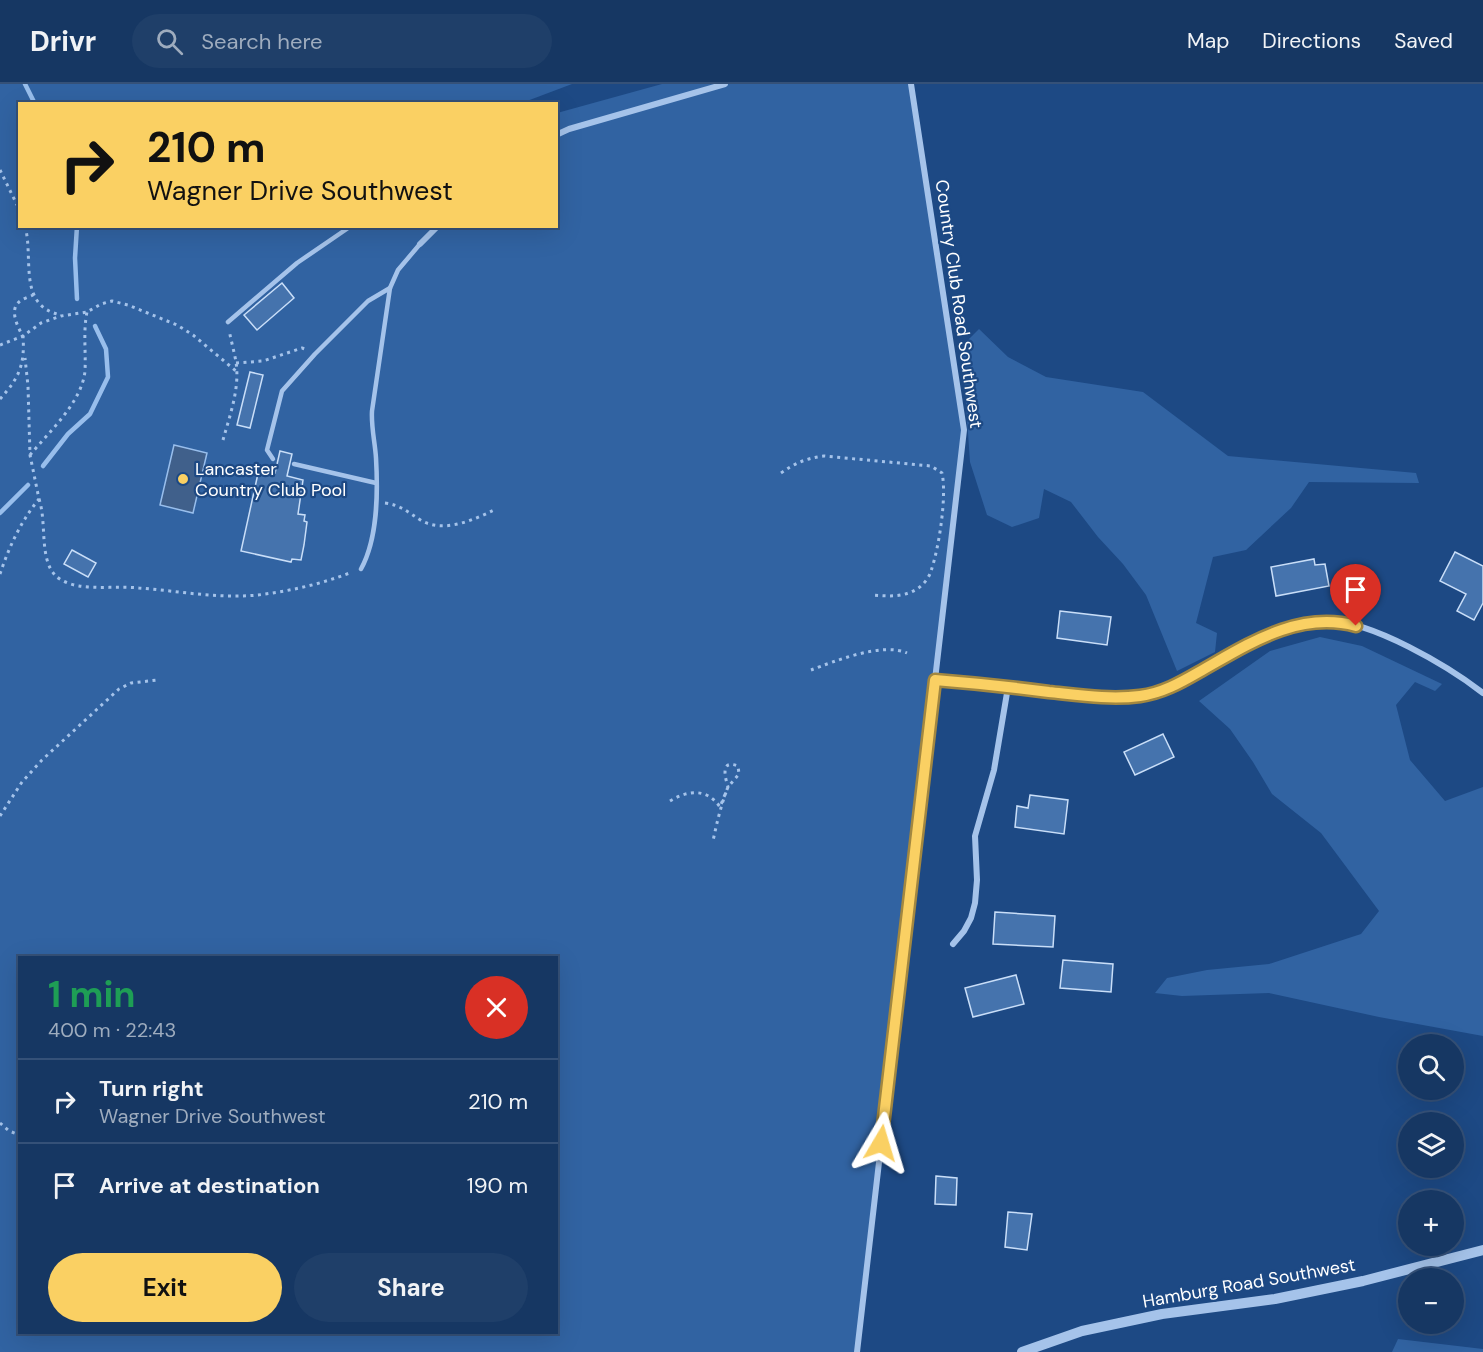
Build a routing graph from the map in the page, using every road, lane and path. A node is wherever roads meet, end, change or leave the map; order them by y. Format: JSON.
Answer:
{"nodes":[{"id":1,"x":725,"y":84,"type":"edge"},
{"id":2,"x":911,"y":84,"type":"edge"},
{"id":3,"x":558,"y":134,"type":"edge"},
{"id":4,"x":0,"y":170,"type":"edge"},
{"id":5,"x":18,"y":207,"type":"edge"},
{"id":6,"x":26,"y":228,"type":"edge"},
{"id":7,"x":348,"y":228,"type":"edge"},
{"id":8,"x":436,"y":228,"type":"edge"},
{"id":9,"x":420,"y":244,"type":"joint"},
{"id":10,"x":390,"y":288,"type":"junction"},
{"id":11,"x":33,"y":296,"type":"junction"},
{"id":12,"x":87,"y":312,"type":"junction"},
{"id":13,"x":61,"y":316,"type":"junction"},
{"id":14,"x":228,"y":322,"type":"joint"},
{"id":15,"x":23,"y":336,"type":"junction"},
{"id":16,"x":0,"y":345,"type":"edge"},
{"id":17,"x":24,"y":354,"type":"junction"},
{"id":18,"x":315,"y":354,"type":"junction"},
{"id":19,"x":236,"y":363,"type":"junction"},
{"id":20,"x":236,"y":371,"type":"junction"},
{"id":21,"x":0,"y":399,"type":"edge"},
{"id":22,"x":224,"y":440,"type":"dead end"},
{"id":23,"x":30,"y":455,"type":"junction"},
{"id":24,"x":273,"y":459,"type":"dead end"},
{"id":25,"x":294,"y":464,"type":"dead end"},
{"id":26,"x":781,"y":473,"type":"dead end"},
{"id":27,"x":376,"y":483,"type":"junction"},
{"id":28,"x":39,"y":499,"type":"junction"},
{"id":29,"x":375,"y":502,"type":"junction"},
{"id":30,"x":495,"y":510,"type":"dead end"},
{"id":31,"x":361,"y":569,"type":"joint"},
{"id":32,"x":0,"y":574,"type":"edge"},
{"id":33,"x":871,"y":595,"type":"dead end"},
{"id":34,"x":907,"y":652,"type":"dead end"},
{"id":35,"x":811,"y":670,"type":"dead end"},
{"id":36,"x":158,"y":680,"type":"dead end"},
{"id":37,"x":935,"y":680,"type":"junction"},
{"id":38,"x":1008,"y":687,"type":"junction"},
{"id":39,"x":1483,"y":693,"type":"edge"},
{"id":40,"x":728,"y":787,"type":"junction"},
{"id":41,"x":670,"y":801,"type":"dead end"},
{"id":42,"x":720,"y":807,"type":"junction"},
{"id":43,"x":0,"y":816,"type":"edge"},
{"id":44,"x":713,"y":841,"type":"dead end"},
{"id":45,"x":953,"y":944,"type":"dead end"},
{"id":46,"x":0,"y":1123,"type":"edge"},
{"id":47,"x":18,"y":1134,"type":"edge"},
{"id":48,"x":1483,"y":1250,"type":"edge"},
{"id":49,"x":857,"y":1352,"type":"edge"},
{"id":50,"x":1022,"y":1352,"type":"edge"}],
"edges":[{"from":1,"to":3,"type":"street"},
{"from":2,"to":37,"type":"street","name":"Country Club Road Southwest"},
{"from":4,"to":5,"type":"path"},
{"from":6,"to":11,"type":"path"},
{"from":7,"to":14,"type":"lane"},
{"from":8,"to":9,"type":"street"},
{"from":9,"to":10,"type":"lane"},
{"from":10,"to":18,"type":"lane"},
{"from":10,"to":27,"type":"lane"},
{"from":11,"to":13,"type":"path"},
{"from":11,"to":15,"type":"path"},
{"from":12,"to":13,"type":"path"},
{"from":12,"to":20,"type":"path"},
{"from":12,"to":23,"type":"path"},
{"from":13,"to":15,"type":"path"},
{"from":14,"to":19,"type":"path"},
{"from":15,"to":16,"type":"path"},
{"from":15,"to":17,"type":"path"},
{"from":17,"to":21,"type":"path"},
{"from":17,"to":23,"type":"path"},
{"from":18,"to":19,"type":"path"},
{"from":18,"to":24,"type":"lane"},
{"from":19,"to":20,"type":"path"},
{"from":20,"to":22,"type":"path"},
{"from":23,"to":28,"type":"path"},
{"from":25,"to":27,"type":"lane"},
{"from":26,"to":33,"type":"path"},
{"from":27,"to":29,"type":"lane"},
{"from":28,"to":31,"type":"path"},
{"from":28,"to":32,"type":"path"},
{"from":29,"to":30,"type":"path"},
{"from":29,"to":31,"type":"lane"},
{"from":34,"to":35,"type":"path"},
{"from":36,"to":43,"type":"path"},
{"from":37,"to":38,"type":"street"},
{"from":37,"to":49,"type":"street","name":"Country Club Road Southwest"},
{"from":38,"to":39,"type":"street"},
{"from":38,"to":45,"type":"street"},
{"from":40,"to":40,"type":"path"},
{"from":40,"to":42,"type":"path"},
{"from":41,"to":42,"type":"path"},
{"from":42,"to":44,"type":"path"},
{"from":46,"to":47,"type":"path"},
{"from":48,"to":50,"type":"street","name":"Hamburg Road Southwest"}]}
